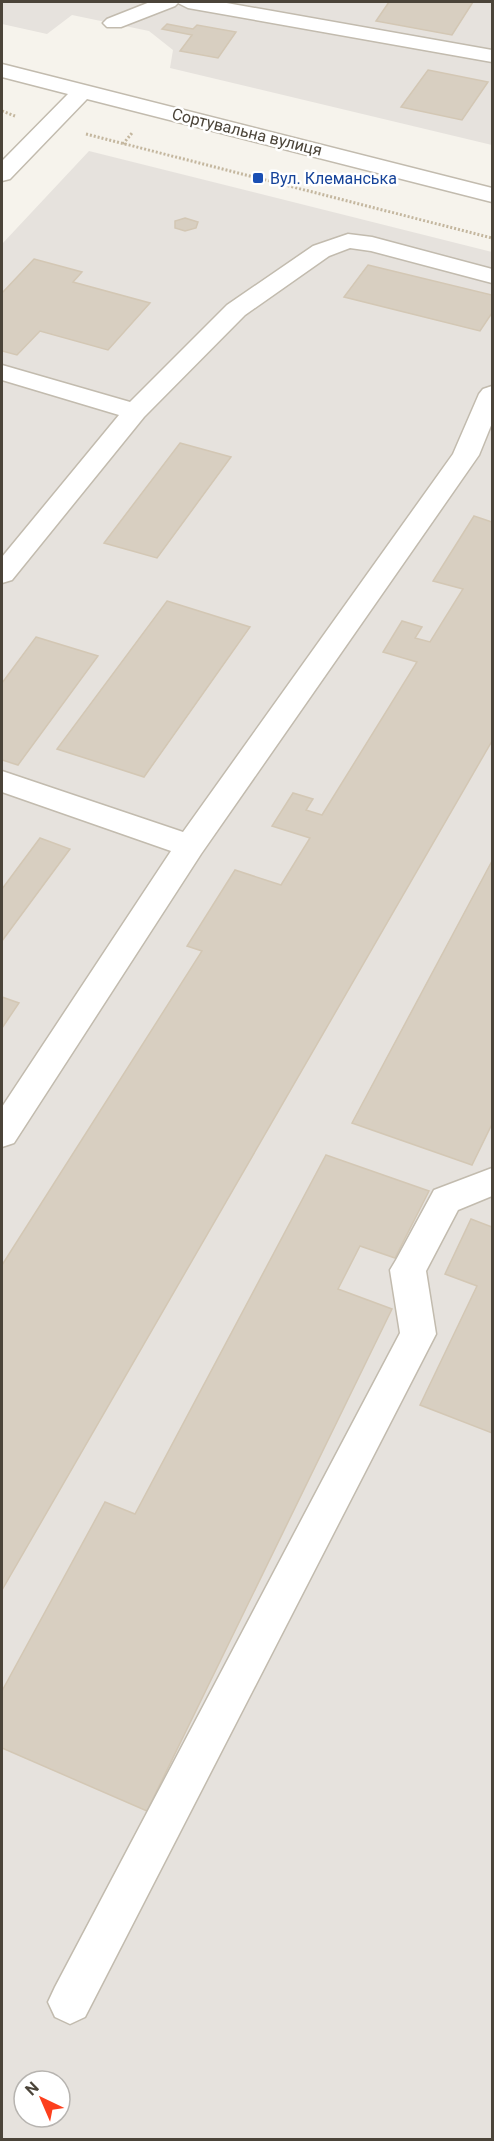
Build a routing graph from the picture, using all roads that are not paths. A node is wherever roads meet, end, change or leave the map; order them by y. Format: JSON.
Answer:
{"nodes":[{"id":1,"x":128,"y":2,"type":"edge"},
{"id":2,"x":168,"y":2,"type":"edge"},
{"id":3,"x":188,"y":2,"type":"edge"},
{"id":4,"x":492,"y":56,"type":"edge"},
{"id":5,"x":2,"y":71,"type":"edge"},
{"id":6,"x":83,"y":91,"type":"junction"},
{"id":7,"x":2,"y":174,"type":"edge"},
{"id":8,"x":492,"y":195,"type":"edge"},
{"id":9,"x":492,"y":276,"type":"edge"},
{"id":10,"x":2,"y":372,"type":"edge"},
{"id":11,"x":492,"y":394,"type":"edge"},
{"id":12,"x":135,"y":412,"type":"junction"},
{"id":13,"x":2,"y":574,"type":"edge"},
{"id":14,"x":2,"y":782,"type":"edge"},
{"id":15,"x":190,"y":846,"type":"junction"},
{"id":16,"x":2,"y":1134,"type":"edge"},
{"id":17,"x":492,"y":1182,"type":"edge"},
{"id":18,"x":70,"y":2002,"type":"dead end"}],
"edges":[{"from":1,"to":2,"type":"street"},
{"from":3,"to":4,"type":"street"},
{"from":5,"to":6,"type":"street","name":"Сортувальна вулиця"},
{"from":6,"to":7,"type":"street"},
{"from":6,"to":8,"type":"street","name":"Сортувальна вулиця"},
{"from":9,"to":12,"type":"street"},
{"from":10,"to":12,"type":"street"},
{"from":11,"to":15,"type":"street"},
{"from":12,"to":13,"type":"street"},
{"from":14,"to":15,"type":"street"},
{"from":15,"to":16,"type":"street"},
{"from":17,"to":18,"type":"street"}]}
